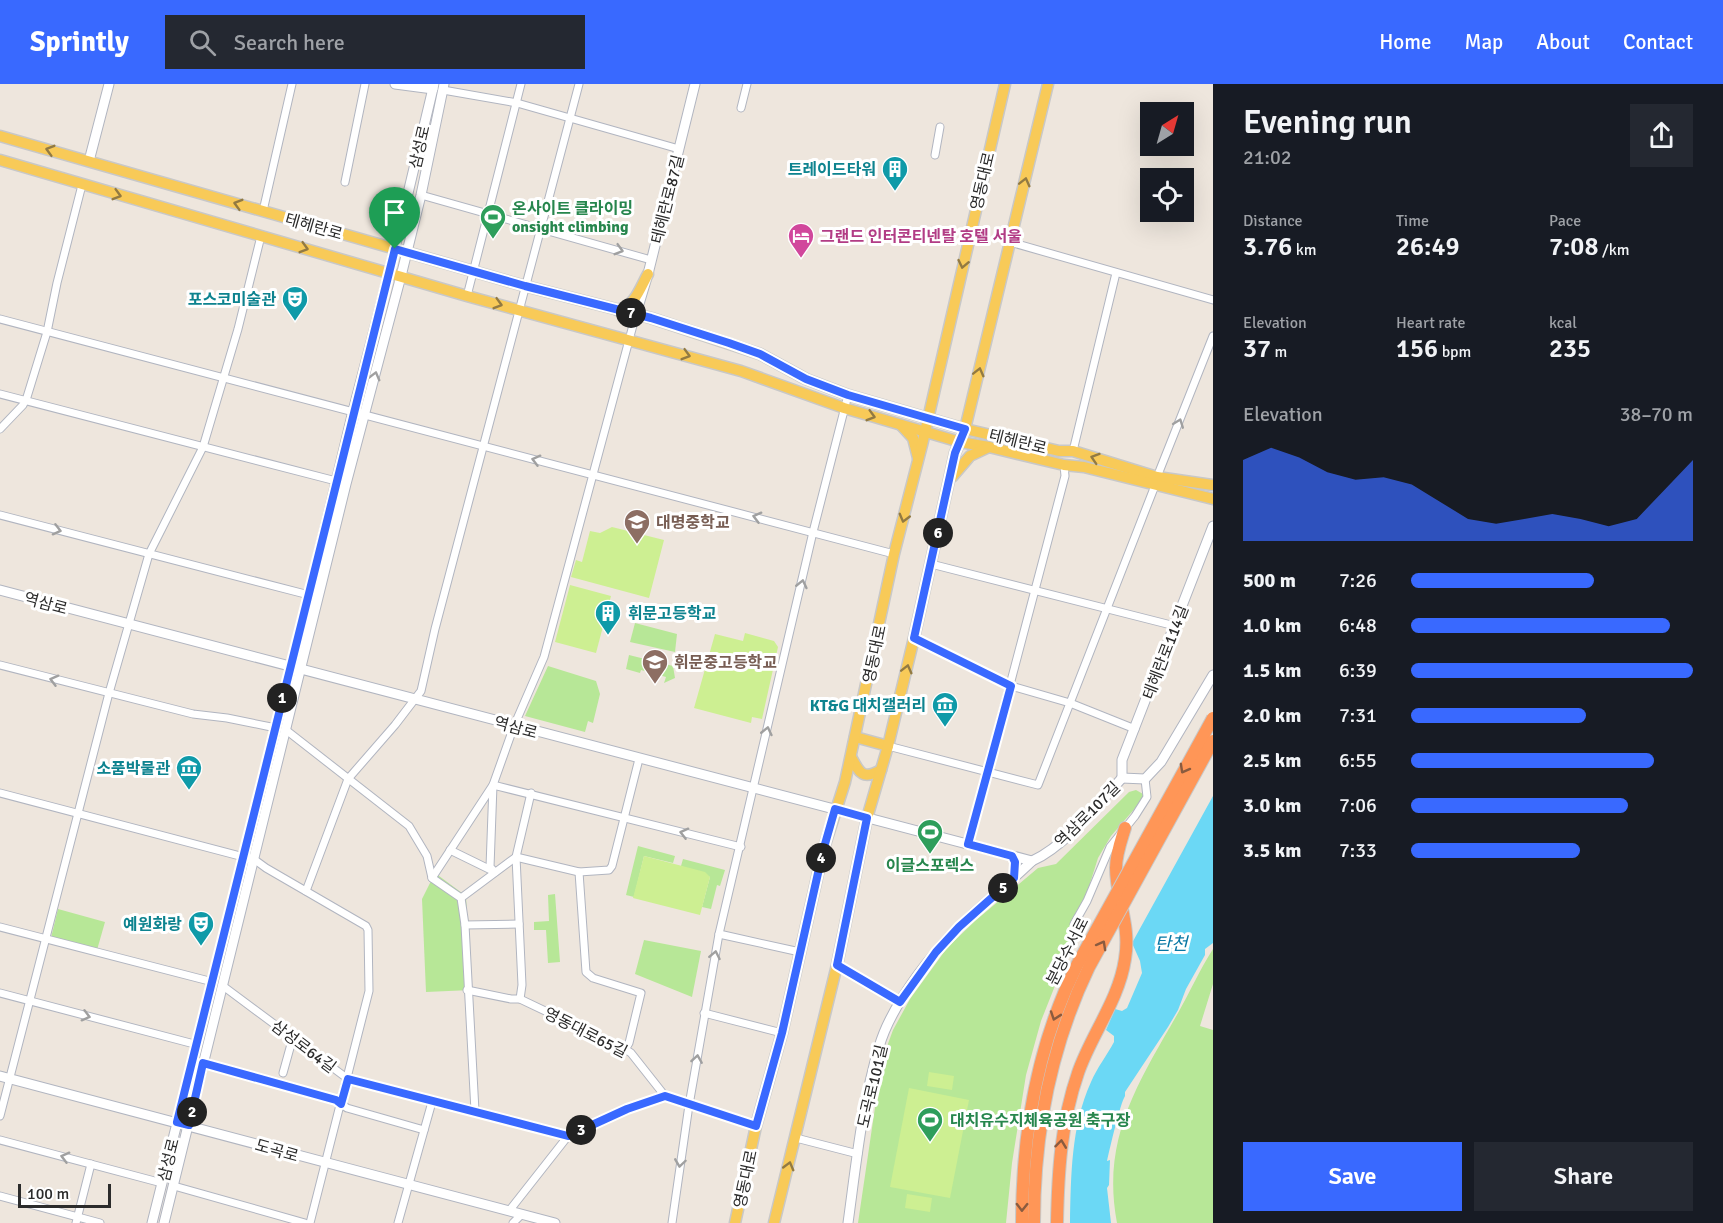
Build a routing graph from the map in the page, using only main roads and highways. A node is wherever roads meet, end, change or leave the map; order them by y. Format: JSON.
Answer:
{"nodes":[{"id":1,"x":108,"y":84,"type":"edge"},
{"id":2,"x":395,"y":84,"type":"edge"},
{"id":3,"x":695,"y":84,"type":"edge"},
{"id":4,"x":1005,"y":84,"type":"edge"},
{"id":5,"x":1048,"y":84,"type":"edge"},
{"id":6,"x":439,"y":87,"type":"edge"},
{"id":7,"x":0,"y":136,"type":"edge"},
{"id":8,"x":0,"y":160,"type":"edge"},
{"id":9,"x":88,"y":161,"type":"junction"},
{"id":10,"x":395,"y":249,"type":"junction"},
{"id":11,"x":406,"y":252,"type":"junction"},
{"id":12,"x":389,"y":273,"type":"junction"},
{"id":13,"x":648,"y":274,"type":"junction"},
{"id":14,"x":401,"y":276,"type":"junction"},
{"id":15,"x":617,"y":310,"type":"junction"},
{"id":16,"x":636,"y":314,"type":"junction"},
{"id":17,"x":928,"y":418,"type":"junction"},
{"id":18,"x":899,"y":423,"type":"junction"},
{"id":19,"x":965,"y":429,"type":"junction"},
{"id":20,"x":925,"y":431,"type":"junction"},
{"id":21,"x":960,"y":442,"type":"junction"},
{"id":22,"x":989,"y":447,"type":"junction"},
{"id":23,"x":918,"y":462,"type":"junction"},
{"id":24,"x":950,"y":480,"type":"junction"},
{"id":25,"x":1156,"y":480,"type":"junction"},
{"id":26,"x":1213,"y":485,"type":"edge"},
{"id":27,"x":1213,"y":499,"type":"edge"},
{"id":28,"x":1213,"y":526,"type":"edge"},
{"id":29,"x":3,"y":591,"type":"edge"},
{"id":30,"x":290,"y":667,"type":"junction"},
{"id":31,"x":302,"y":669,"type":"junction"},
{"id":32,"x":1213,"y":675,"type":"edge"},
{"id":33,"x":1213,"y":717,"type":"edge"},
{"id":34,"x":281,"y":729,"type":"junction"},
{"id":35,"x":855,"y":737,"type":"junction"},
{"id":36,"x":1213,"y":741,"type":"edge"},
{"id":37,"x":888,"y":746,"type":"junction"},
{"id":38,"x":850,"y":757,"type":"junction"},
{"id":39,"x":881,"y":770,"type":"junction"},
{"id":40,"x":1122,"y":778,"type":"junction"},
{"id":41,"x":835,"y":809,"type":"junction"},
{"id":42,"x":867,"y":818,"type":"junction"},
{"id":43,"x":1125,"y":828,"type":"road end"},
{"id":44,"x":1012,"y":856,"type":"junction"},
{"id":45,"x":244,"y":857,"type":"junction"},
{"id":46,"x":255,"y":860,"type":"junction"},
{"id":47,"x":1032,"y":861,"type":"junction"},
{"id":48,"x":1014,"y":878,"type":"junction"},
{"id":49,"x":5,"y":1077,"type":"edge"},
{"id":50,"x":177,"y":1122,"type":"junction"},
{"id":51,"x":189,"y":1125,"type":"junction"},
{"id":52,"x":152,"y":1223,"type":"edge"},
{"id":53,"x":164,"y":1223,"type":"edge"},
{"id":54,"x":555,"y":1223,"type":"edge"},
{"id":55,"x":735,"y":1223,"type":"edge"},
{"id":56,"x":774,"y":1223,"type":"edge"},
{"id":57,"x":848,"y":1223,"type":"edge"},
{"id":58,"x":1022,"y":1223,"type":"edge"},
{"id":59,"x":1034,"y":1223,"type":"edge"},
{"id":60,"x":1057,"y":1223,"type":"edge"}],
"edges":[{"from":1,"to":9,"type":"main road"},
{"from":2,"to":6,"type":"main road"},
{"from":3,"to":13,"type":"main road","name":"테헤란로87길"},
{"from":4,"to":17,"type":"main road","name":"영동대로","one_way":true},
{"from":19,"to":5,"type":"main road","one_way":true},
{"from":6,"to":10,"type":"main road","name":"삼성로"},
{"from":6,"to":11,"type":"main road","name":"삼성로"},
{"from":9,"to":7,"type":"main road","name":"테헤란로","one_way":true},
{"from":8,"to":12,"type":"main road","name":"테헤란로","one_way":true},
{"from":10,"to":9,"type":"main road","name":"테헤란로","one_way":true},
{"from":10,"to":11,"type":"main road","name":"테헤란로"},
{"from":10,"to":12,"type":"main road","name":"삼성로"},
{"from":11,"to":14,"type":"main road","name":"삼성로"},
{"from":11,"to":15,"type":"main road","name":"테헤란로"},
{"from":12,"to":14,"type":"main road","name":"테헤란로"},
{"from":12,"to":30,"type":"main road","name":"삼성로"},
{"from":13,"to":15,"type":"main road"},
{"from":13,"to":16,"type":"main road","name":"테헤란로87길"},
{"from":14,"to":18,"type":"main road","name":"테헤란로","one_way":true},
{"from":31,"to":14,"type":"main road","name":"삼성로","one_way":true},
{"from":15,"to":16,"type":"main road","name":"테헤란로"},
{"from":16,"to":17,"type":"main road","name":"테헤란로"},
{"from":17,"to":19,"type":"main road","name":"테헤란로"},
{"from":17,"to":20,"type":"main road","name":"영동대로"},
{"from":18,"to":20,"type":"main road","name":"테헤란로"},
{"from":18,"to":23,"type":"main road"},
{"from":19,"to":21,"type":"main road"},
{"from":25,"to":19,"type":"main road","name":"테헤란로","one_way":true},
{"from":20,"to":21,"type":"main road","name":"테헤란로"},
{"from":20,"to":23,"type":"main road","name":"영동대로"},
{"from":21,"to":22,"type":"main road","name":"테헤란로"},
{"from":21,"to":24,"type":"main road"},
{"from":22,"to":24,"type":"main road"},
{"from":22,"to":25,"type":"main road","name":"테헤란로"},
{"from":23,"to":35,"type":"main road","name":"영동대로","one_way":true},
{"from":37,"to":24,"type":"main road","one_way":true},
{"from":25,"to":26,"type":"main road","name":"테헤란로"},
{"from":25,"to":27,"type":"main road","name":"테헤란로"},
{"from":28,"to":40,"type":"main road","name":"테헤란로114길"},
{"from":29,"to":30,"type":"main road","name":"역삼로"},
{"from":30,"to":31,"type":"main road","name":"역삼로"},
{"from":30,"to":34,"type":"main road","name":"삼성로"},
{"from":31,"to":34,"type":"main road","name":"삼성로"},
{"from":31,"to":41,"type":"main road","name":"역삼로"},
{"from":32,"to":40,"type":"main road","name":"역삼로107길"},
{"from":33,"to":58,"type":"highway","name":"분당수서로","one_way":true,"bridge":true},
{"from":34,"to":45,"type":"main road","name":"삼성로"},
{"from":34,"to":46,"type":"main road","name":"삼성로"},
{"from":35,"to":37,"type":"main road"},
{"from":35,"to":38,"type":"main road","name":"영동대로"},
{"from":59,"to":36,"type":"highway","name":"분당수서로","one_way":true,"bridge":true},
{"from":37,"to":39,"type":"main road"},
{"from":38,"to":39,"type":"main road"},
{"from":38,"to":41,"type":"main road","name":"영동대로"},
{"from":39,"to":42,"type":"main road"},
{"from":40,"to":47,"type":"main road","name":"역삼로107길"},
{"from":41,"to":42,"type":"main road","name":"역삼로"},
{"from":41,"to":55,"type":"main road","name":"영동대로"},
{"from":42,"to":44,"type":"main road","name":"역삼로"},
{"from":56,"to":42,"type":"main road","one_way":true},
{"from":60,"to":43,"type":"highway","one_way":true,"bridge":true},
{"from":44,"to":47,"type":"main road","name":"역삼로"},
{"from":44,"to":48,"type":"main road"},
{"from":45,"to":46,"type":"main road"},
{"from":45,"to":46,"type":"main road"},
{"from":45,"to":50,"type":"main road","name":"삼성로"},
{"from":46,"to":51,"type":"main road","name":"삼성로"},
{"from":47,"to":48,"type":"main road","name":"도곡로101길"},
{"from":48,"to":57,"type":"main road","name":"도곡로101길"},
{"from":49,"to":50,"type":"main road","name":"도곡로"},
{"from":50,"to":51,"type":"main road","name":"도곡로"},
{"from":50,"to":52,"type":"main road","name":"삼성로"},
{"from":51,"to":53,"type":"main road","name":"삼성로"},
{"from":51,"to":54,"type":"main road","name":"도곡로"}]}
